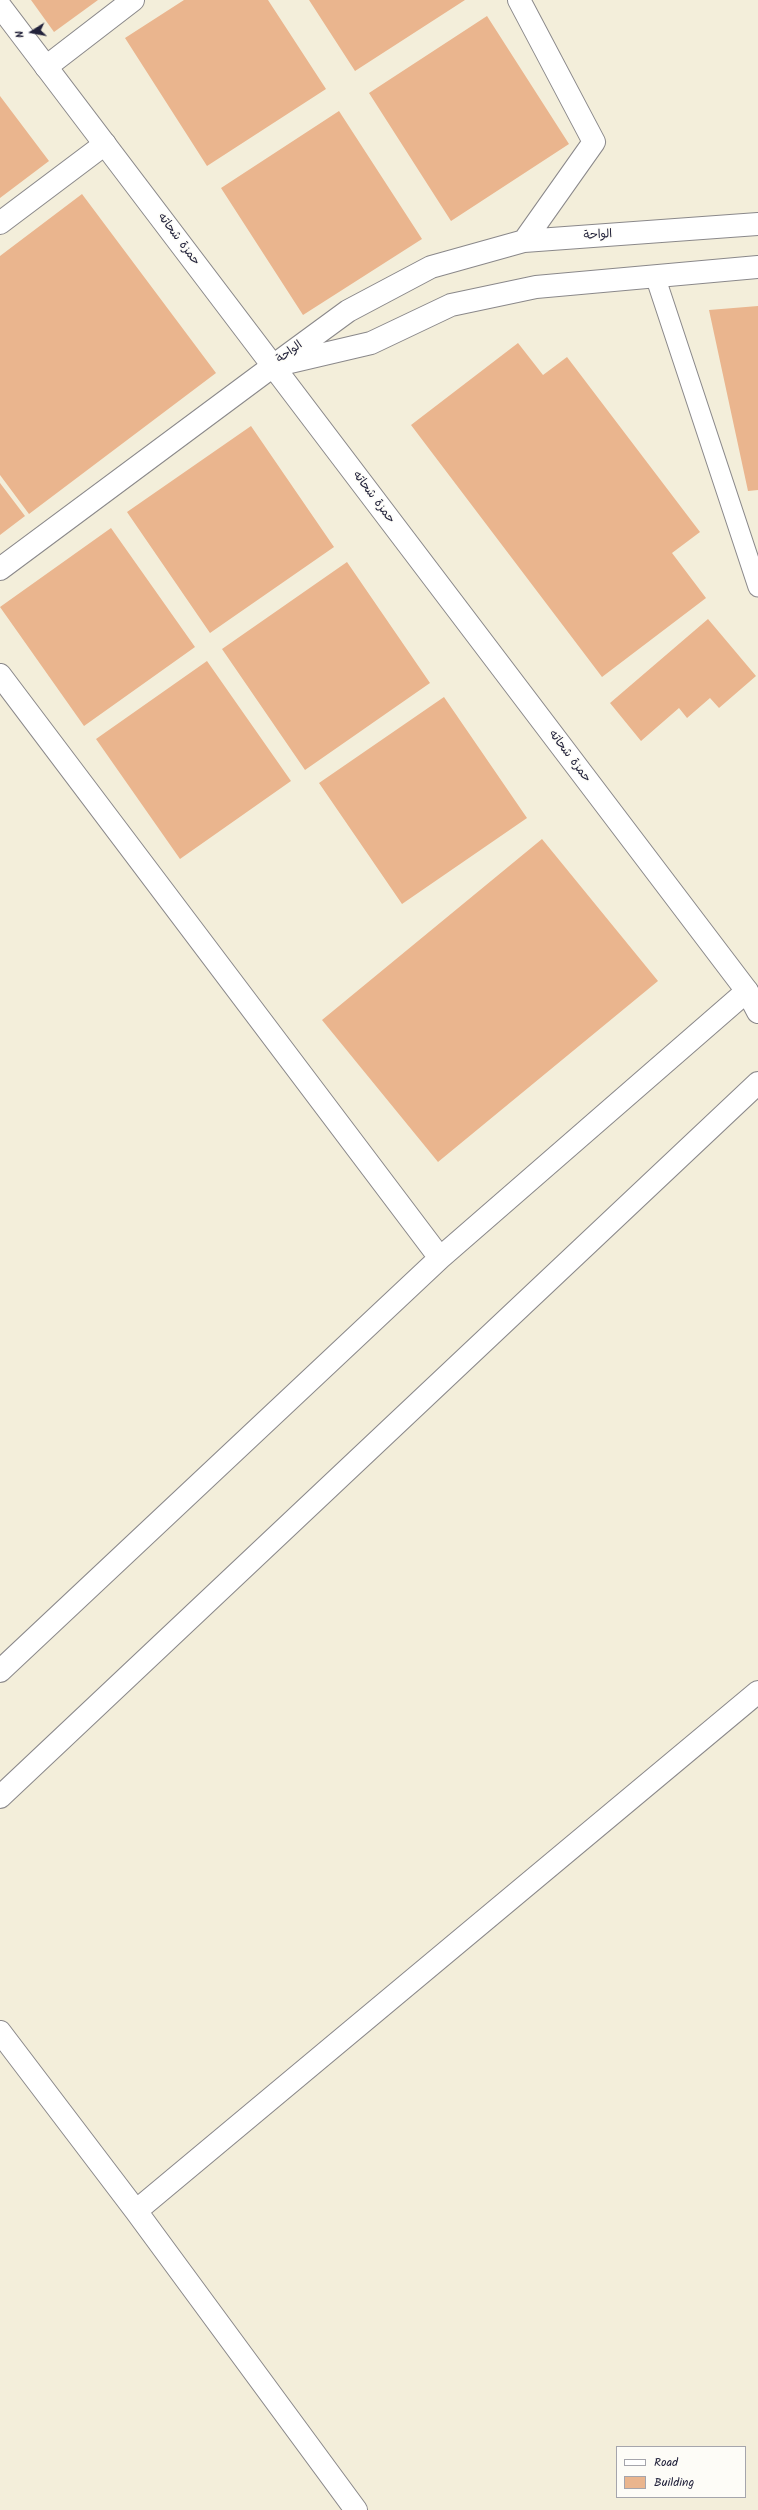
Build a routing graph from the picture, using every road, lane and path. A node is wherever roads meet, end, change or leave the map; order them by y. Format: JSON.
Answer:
{"nodes":[{"id":1,"x":133,"y":0,"type":"edge"},
{"id":2,"x":519,"y":0,"type":"edge"},
{"id":3,"x":0,"y":6,"type":"edge"},
{"id":4,"x":46,"y":67,"type":"junction"},
{"id":5,"x":105,"y":144,"type":"junction"},
{"id":6,"x":0,"y":223,"type":"edge"},
{"id":7,"x":758,"y":224,"type":"edge"},
{"id":8,"x":524,"y":241,"type":"junction"},
{"id":9,"x":758,"y":267,"type":"edge"},
{"id":10,"x":655,"y":276,"type":"junction"},
{"id":11,"x":273,"y":366,"type":"junction"},
{"id":12,"x":0,"y":569,"type":"edge"},
{"id":13,"x":758,"y":587,"type":"edge"},
{"id":14,"x":0,"y":675,"type":"edge"},
{"id":15,"x":752,"y":996,"type":"edge"},
{"id":16,"x":758,"y":1012,"type":"edge"},
{"id":17,"x":758,"y":1084,"type":"edge"},
{"id":18,"x":440,"y":1258,"type":"junction"},
{"id":19,"x":0,"y":1671,"type":"edge"},
{"id":20,"x":758,"y":1692,"type":"edge"},
{"id":21,"x":0,"y":1797,"type":"edge"},
{"id":22,"x":0,"y":2032,"type":"edge"},
{"id":23,"x":136,"y":2211,"type":"junction"},
{"id":24,"x":356,"y":2510,"type":"edge"}],
"edges":[{"from":1,"to":4,"type":"street"},
{"from":2,"to":8,"type":"street"},
{"from":3,"to":4,"type":"street","name":"حمزة شحاته"},
{"from":4,"to":5,"type":"street","name":"حمزة شحاته"},
{"from":5,"to":6,"type":"street"},
{"from":5,"to":11,"type":"street","name":"حمزة شحاته"},
{"from":7,"to":8,"type":"street","name":"الواحة"},
{"from":8,"to":11,"type":"street","name":"الواحة"},
{"from":9,"to":10,"type":"street","name":"الواحة"},
{"from":10,"to":11,"type":"street","name":"الواحة"},
{"from":10,"to":13,"type":"lane"},
{"from":11,"to":12,"type":"street"},
{"from":11,"to":15,"type":"street","name":"حمزة شحاته"},
{"from":14,"to":18,"type":"street"},
{"from":15,"to":16,"type":"street","name":"حمزة شحاته"},
{"from":15,"to":18,"type":"street"},
{"from":17,"to":21,"type":"street"},
{"from":18,"to":19,"type":"street"},
{"from":20,"to":23,"type":"street"},
{"from":22,"to":23,"type":"street"},
{"from":23,"to":24,"type":"street"}]}
